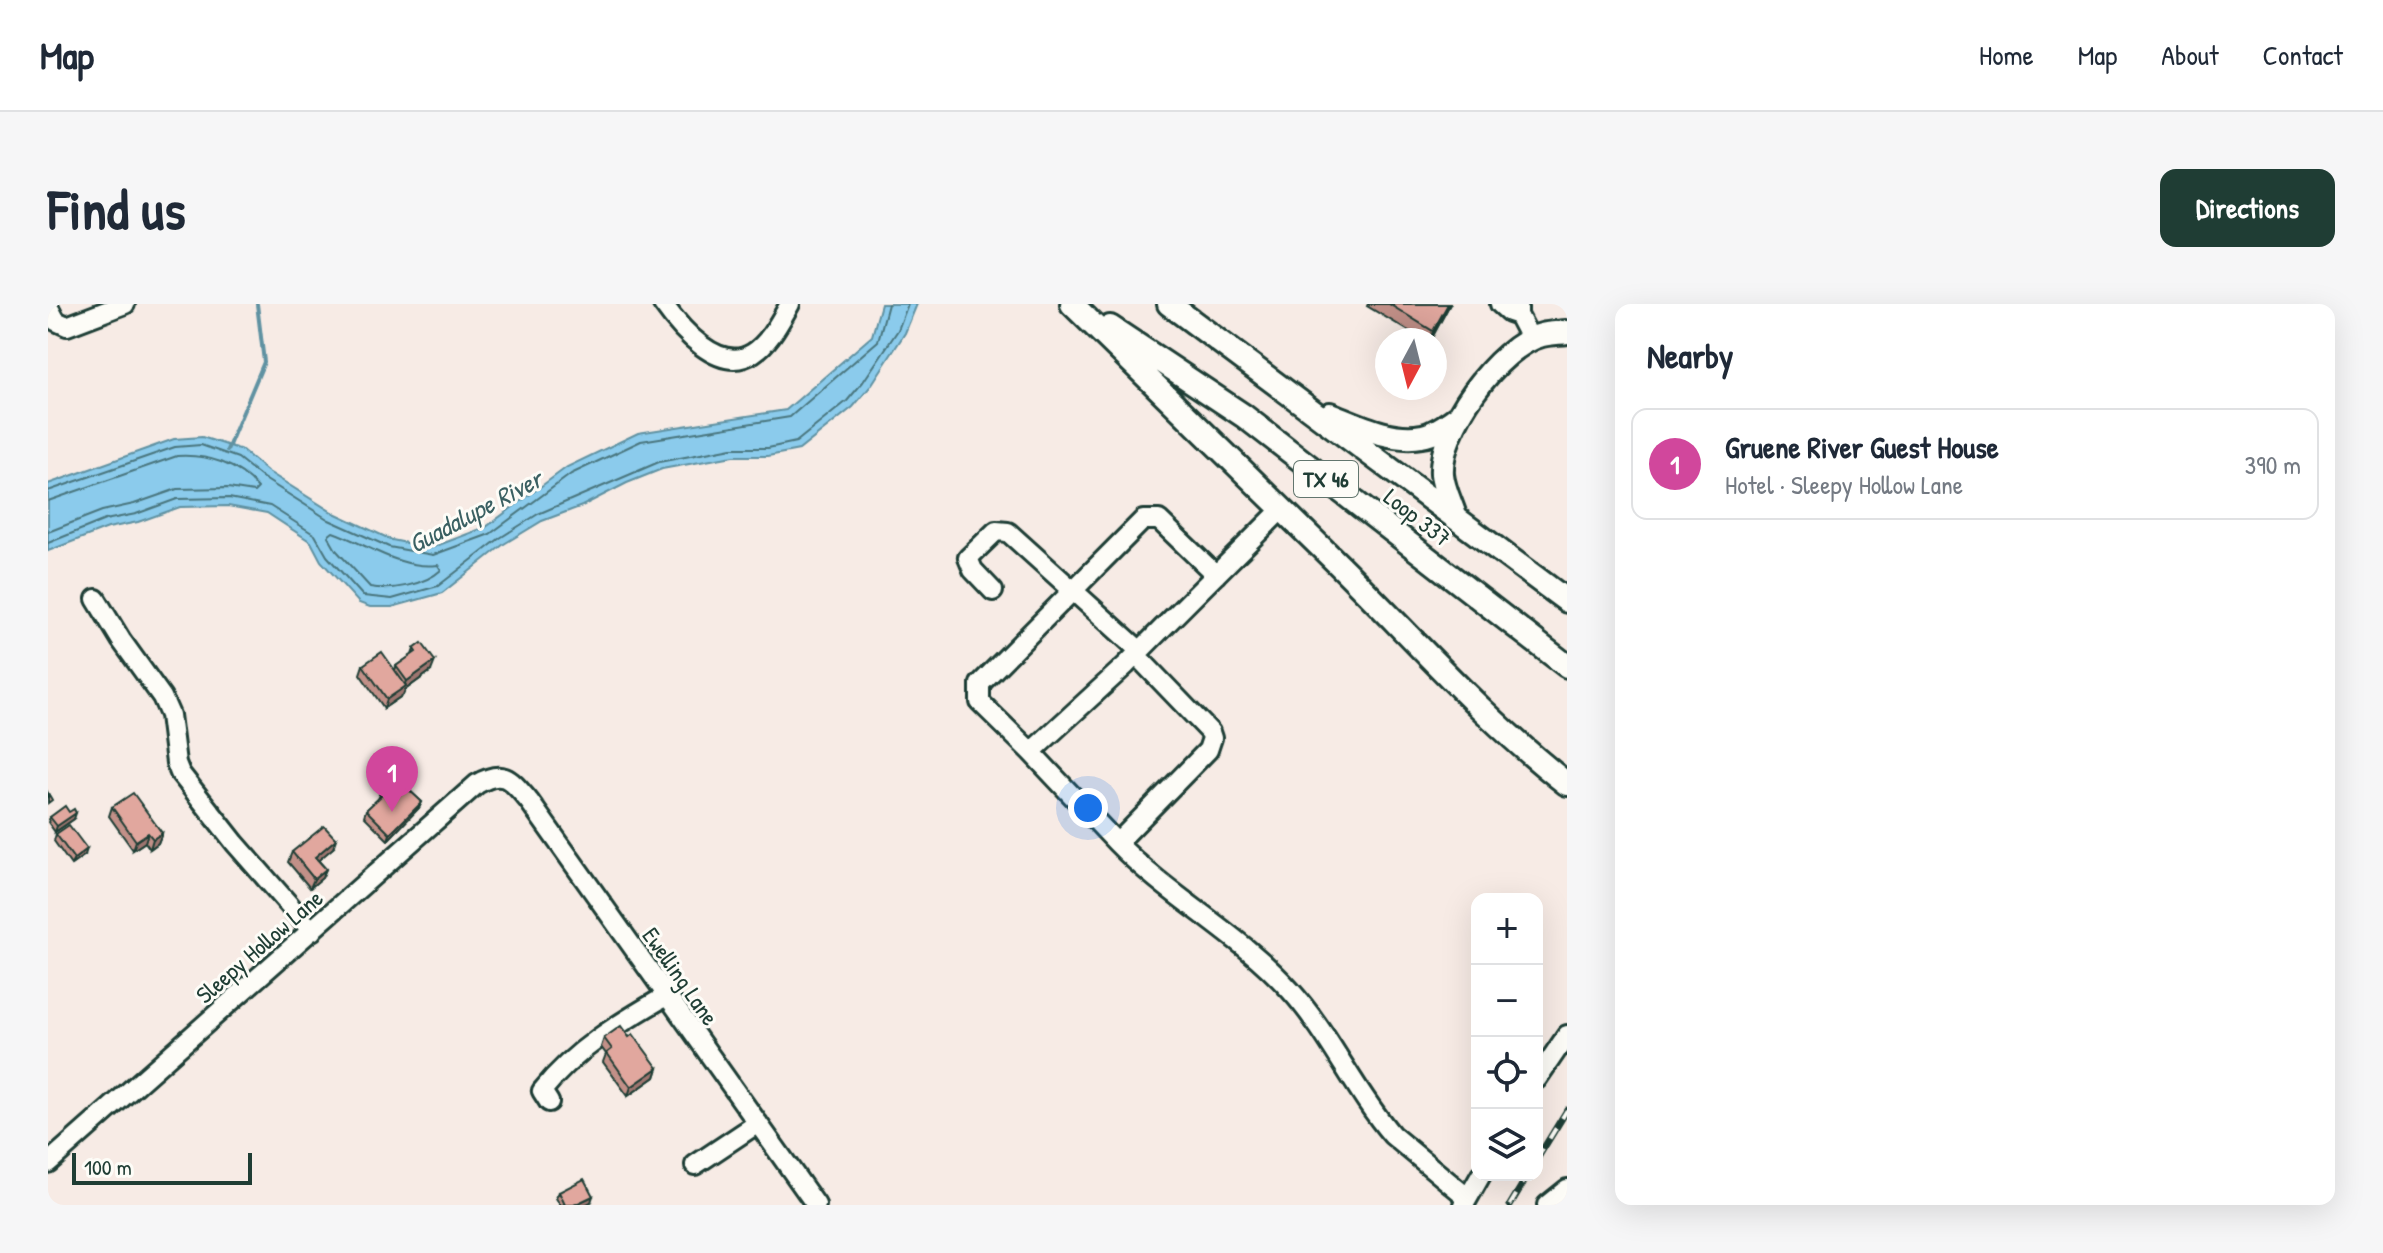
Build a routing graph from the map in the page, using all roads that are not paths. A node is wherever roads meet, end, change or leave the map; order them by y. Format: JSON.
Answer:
{"nodes":[{"id":1,"x":125,"y":304,"type":"edge"},
{"id":2,"x":663,"y":304,"type":"edge"},
{"id":3,"x":790,"y":304,"type":"edge"},
{"id":4,"x":1074,"y":304,"type":"edge"},
{"id":5,"x":1169,"y":304,"type":"edge"},
{"id":6,"x":1500,"y":304,"type":"edge"},
{"id":7,"x":48,"y":306,"type":"edge"},
{"id":8,"x":1518,"y":310,"type":"edge"},
{"id":9,"x":1567,"y":332,"type":"edge"},
{"id":10,"x":1531,"y":340,"type":"junction"},
{"id":11,"x":1305,"y":405,"type":"junction"},
{"id":12,"x":1456,"y":418,"type":"junction"},
{"id":13,"x":1281,"y":510,"type":"junction"},
{"id":14,"x":1455,"y":516,"type":"junction"},
{"id":15,"x":1216,"y":575,"type":"junction"},
{"id":16,"x":993,"y":591,"type":"dead end"},
{"id":17,"x":1073,"y":591,"type":"junction"},
{"id":18,"x":96,"y":599,"type":"dead end"},
{"id":19,"x":1567,"y":601,"type":"edge"},
{"id":20,"x":1138,"y":653,"type":"junction"},
{"id":21,"x":1567,"y":666,"type":"edge"},
{"id":22,"x":1031,"y":752,"type":"junction"},
{"id":23,"x":505,"y":777,"type":"joint"},
{"id":24,"x":1567,"y":784,"type":"edge"},
{"id":25,"x":1117,"y":843,"type":"junction"},
{"id":26,"x":312,"y":931,"type":"junction"},
{"id":27,"x":666,"y":996,"type":"junction"},
{"id":28,"x":1567,"y":1035,"type":"edge"},
{"id":29,"x":1543,"y":1070,"type":"edge"},
{"id":30,"x":549,"y":1102,"type":"dead end"},
{"id":31,"x":758,"y":1123,"type":"junction"},
{"id":32,"x":48,"y":1163,"type":"edge"},
{"id":33,"x":695,"y":1165,"type":"dead end"},
{"id":34,"x":1478,"y":1181,"type":"edge"},
{"id":35,"x":1567,"y":1189,"type":"edge"},
{"id":36,"x":1466,"y":1201,"type":"edge"},
{"id":37,"x":807,"y":1202,"type":"edge"},
{"id":38,"x":1547,"y":1205,"type":"edge"}],
"edges":[{"from":1,"to":7,"type":"street"},
{"from":2,"to":3,"type":"street"},
{"from":4,"to":13,"type":"main road"},
{"from":4,"to":21,"type":"main road","name":"Loop 337","number":"TX 46"},
{"from":5,"to":11,"type":"main road","name":"Loop 337","number":"TX 46"},
{"from":6,"to":8,"type":"street"},
{"from":8,"to":10,"type":"street"},
{"from":9,"to":10,"type":"main road"},
{"from":10,"to":12,"type":"main road"},
{"from":11,"to":12,"type":"main road"},
{"from":11,"to":14,"type":"main road","name":"Loop 337","number":"TX 46"},
{"from":12,"to":14,"type":"main road"},
{"from":13,"to":15,"type":"street"},
{"from":13,"to":24,"type":"main road"},
{"from":14,"to":19,"type":"main road","name":"Loop 337","number":"TX 46"},
{"from":15,"to":17,"type":"street"},
{"from":15,"to":20,"type":"street"},
{"from":16,"to":17,"type":"street"},
{"from":17,"to":20,"type":"street"},
{"from":17,"to":22,"type":"street"},
{"from":18,"to":26,"type":"street"},
{"from":20,"to":22,"type":"street"},
{"from":20,"to":25,"type":"street"},
{"from":22,"to":25,"type":"street"},
{"from":23,"to":26,"type":"street","name":"Sleepy Hollow Lane"},
{"from":23,"to":27,"type":"street","name":"Ewelling Lane"},
{"from":25,"to":36,"type":"street"},
{"from":26,"to":32,"type":"street","name":"Sleepy Hollow Lane"},
{"from":27,"to":30,"type":"street"},
{"from":27,"to":31,"type":"street","name":"Ewelling Lane"},
{"from":28,"to":29,"type":"street"},
{"from":31,"to":33,"type":"street"},
{"from":31,"to":37,"type":"street","name":"Ewelling Lane"},
{"from":34,"to":36,"type":"street"},
{"from":35,"to":38,"type":"street"}]}
